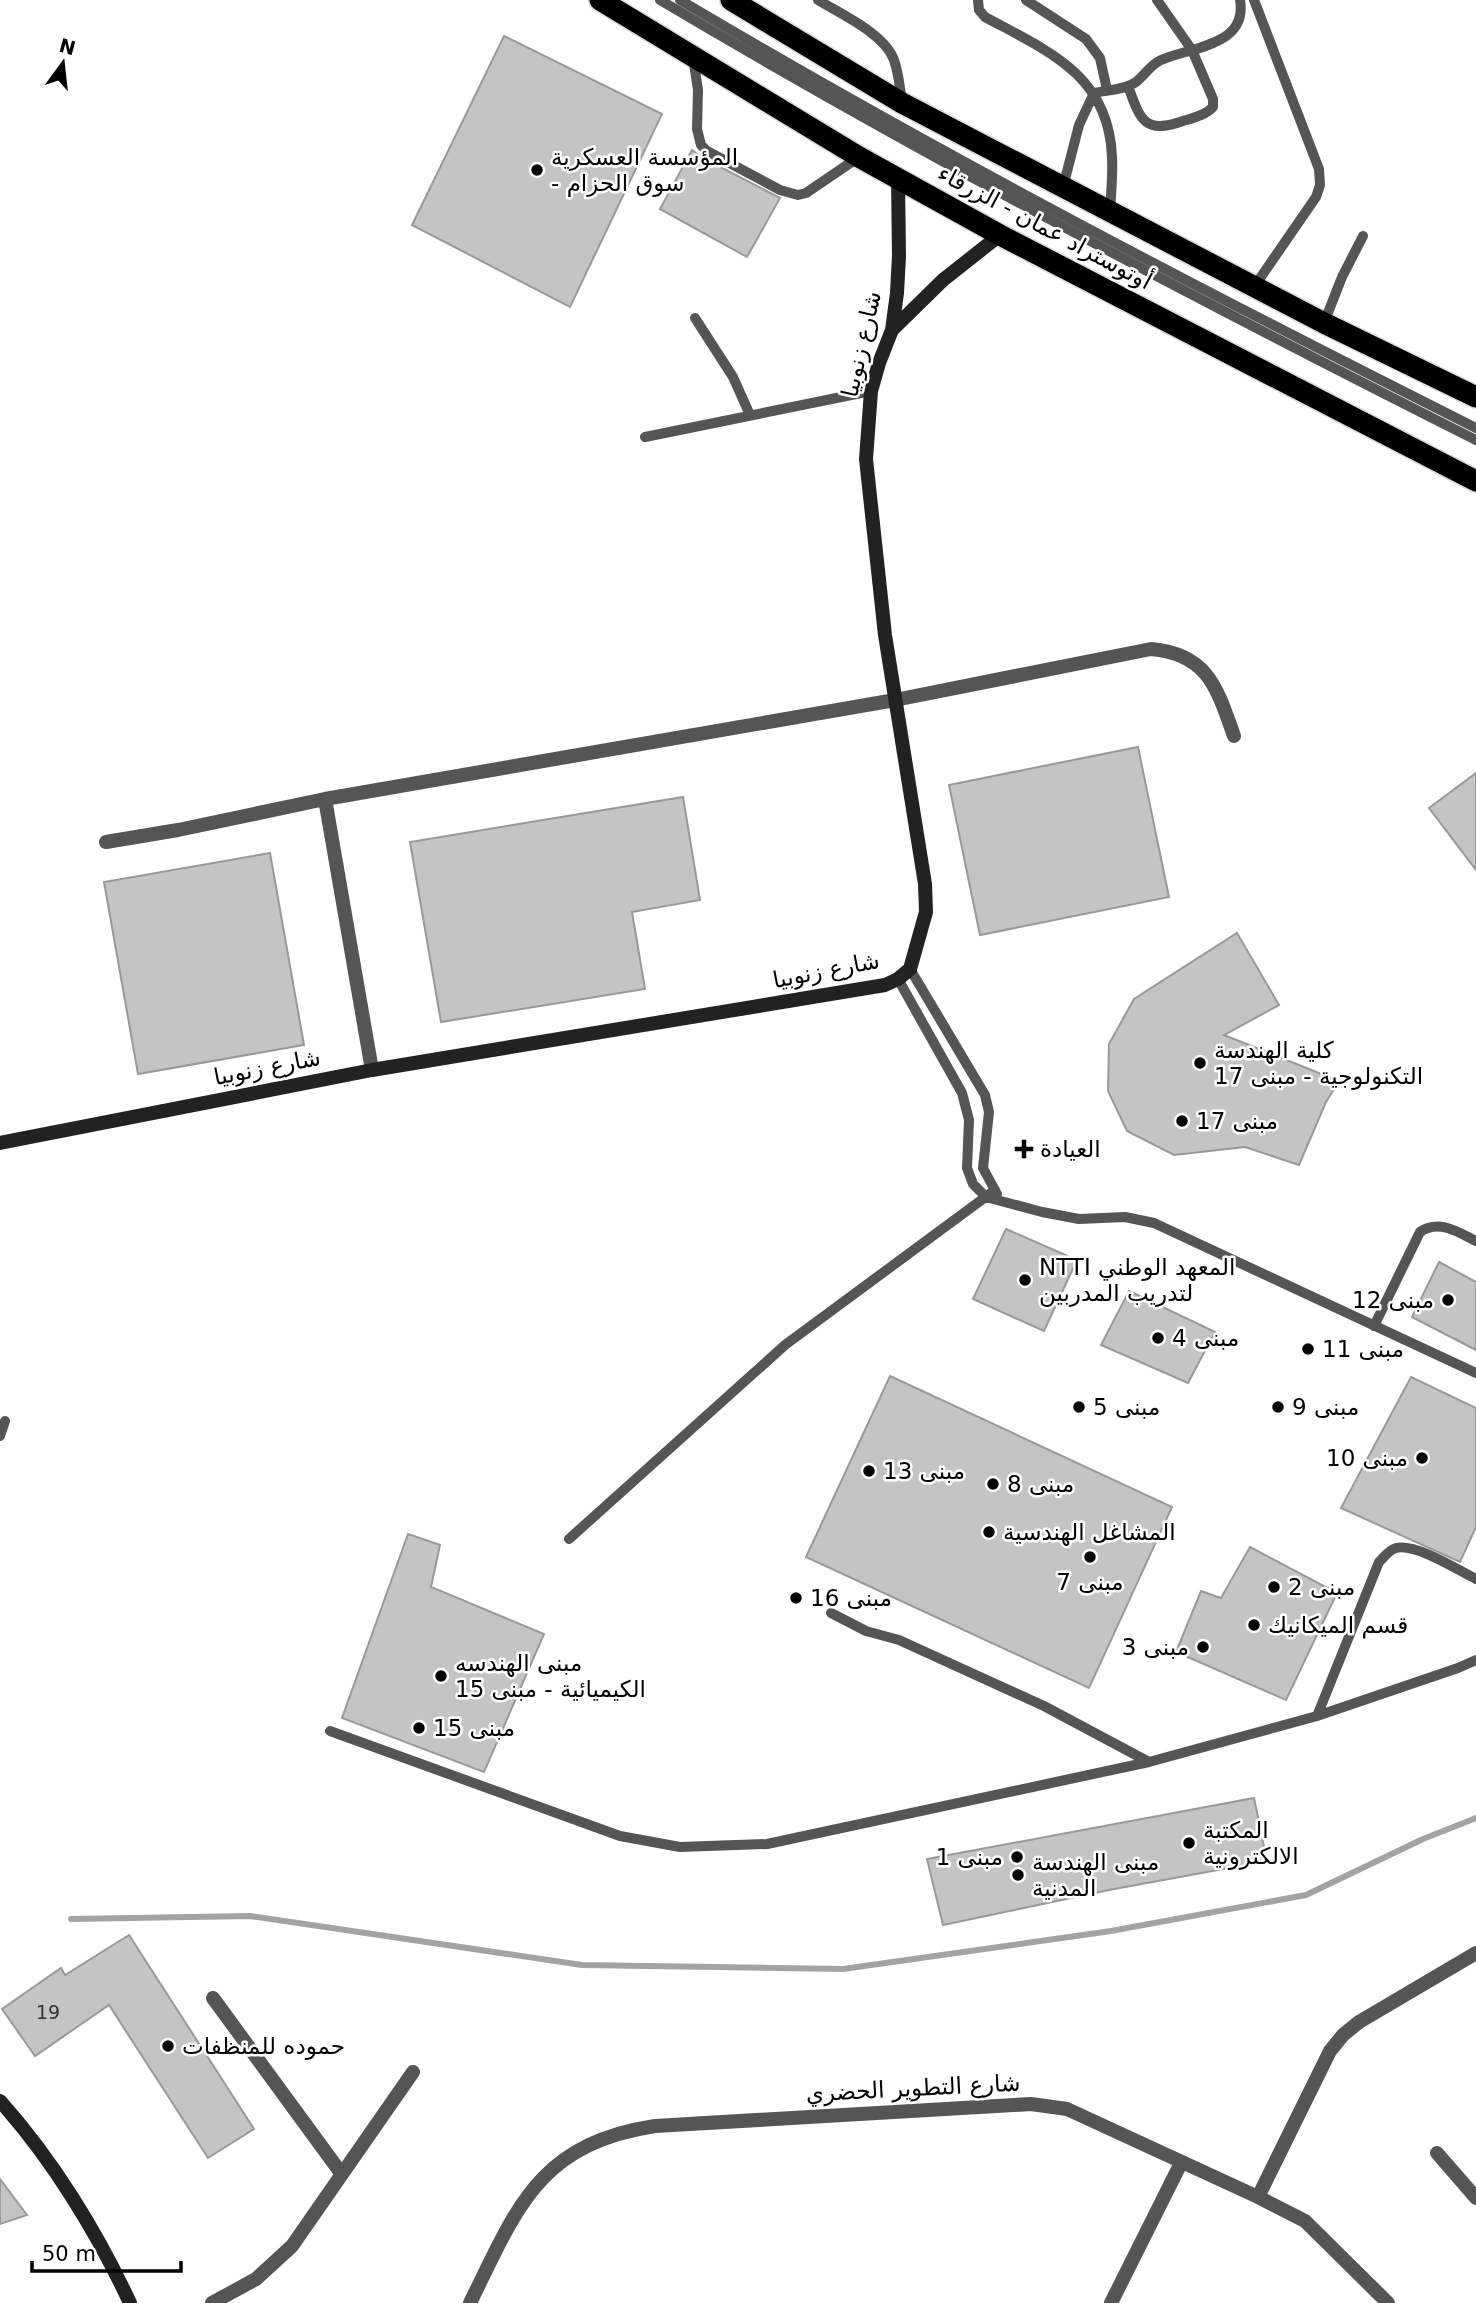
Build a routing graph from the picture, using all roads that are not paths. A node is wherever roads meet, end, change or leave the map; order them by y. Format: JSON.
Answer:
{"nodes":[{"id":1,"x":600,"y":0,"type":"edge"},
{"id":2,"x":660,"y":0,"type":"edge"},
{"id":3,"x":680,"y":0,"type":"edge"},
{"id":4,"x":731,"y":0,"type":"edge"},
{"id":5,"x":818,"y":0,"type":"edge"},
{"id":6,"x":978,"y":0,"type":"edge"},
{"id":7,"x":1026,"y":0,"type":"edge"},
{"id":8,"x":1157,"y":0,"type":"edge"},
{"id":9,"x":1240,"y":0,"type":"edge"},
{"id":10,"x":1254,"y":0,"type":"edge"},
{"id":11,"x":1192,"y":50,"type":"junction"},
{"id":12,"x":693,"y":57,"type":"junction"},
{"id":13,"x":1128,"y":86,"type":"junction"},
{"id":14,"x":1107,"y":90,"type":"junction"},
{"id":15,"x":1094,"y":93,"type":"junction"},
{"id":16,"x":902,"y":103,"type":"junction"},
{"id":17,"x":859,"y":157,"type":"junction"},
{"id":18,"x":898,"y":179,"type":"junction"},
{"id":19,"x":1063,"y":187,"type":"junction"},
{"id":20,"x":1110,"y":212,"type":"junction"},
{"id":21,"x":1000,"y":235,"type":"junction"},
{"id":22,"x":1363,"y":236,"type":"dead end"},
{"id":23,"x":1254,"y":287,"type":"junction"},
{"id":24,"x":695,"y":318,"type":"dead end"},
{"id":25,"x":1324,"y":323,"type":"junction"},
{"id":26,"x":892,"y":330,"type":"junction"},
{"id":27,"x":871,"y":391,"type":"junction"},
{"id":28,"x":1476,"y":397,"type":"edge"},
{"id":29,"x":750,"y":415,"type":"junction"},
{"id":30,"x":1476,"y":428,"type":"edge"},
{"id":31,"x":645,"y":437,"type":"dead end"},
{"id":32,"x":1476,"y":440,"type":"edge"},
{"id":33,"x":1476,"y":481,"type":"edge"},
{"id":34,"x":895,"y":700,"type":"junction"},
{"id":35,"x":1234,"y":736,"type":"dead end"},
{"id":36,"x":324,"y":799,"type":"junction"},
{"id":37,"x":106,"y":842,"type":"dead end"},
{"id":38,"x":910,"y":969,"type":"junction"},
{"id":39,"x":898,"y":979,"type":"junction"},
{"id":40,"x":970,"y":1068,"type":"junction"},
{"id":41,"x":372,"y":1070,"type":"junction"},
{"id":42,"x":954,"y":1076,"type":"junction"},
{"id":43,"x":988,"y":1102,"type":"junction"},
{"id":44,"x":968,"y":1110,"type":"junction"},
{"id":45,"x":0,"y":1143,"type":"edge"},
{"id":46,"x":990,"y":1194,"type":"junction"},
{"id":47,"x":1476,"y":1241,"type":"edge"},
{"id":48,"x":1374,"y":1326,"type":"junction"},
{"id":49,"x":1476,"y":1373,"type":"edge"},
{"id":50,"x":5,"y":1422,"type":"dead end"},
{"id":51,"x":0,"y":1436,"type":"edge"},
{"id":52,"x":569,"y":1539,"type":"dead end"},
{"id":53,"x":1476,"y":1578,"type":"edge"},
{"id":54,"x":831,"y":1613,"type":"dead end"},
{"id":55,"x":1476,"y":1660,"type":"edge"},
{"id":56,"x":1317,"y":1716,"type":"junction"},
{"id":57,"x":330,"y":1731,"type":"dead end"},
{"id":58,"x":1149,"y":1762,"type":"junction"},
{"id":59,"x":1476,"y":1953,"type":"edge"},
{"id":60,"x":214,"y":1998,"type":"dead end"},
{"id":61,"x":413,"y":2072,"type":"dead end"},
{"id":62,"x":0,"y":2101,"type":"edge"},
{"id":63,"x":1437,"y":2153,"type":"dead end"},
{"id":64,"x":1181,"y":2163,"type":"junction"},
{"id":65,"x":341,"y":2174,"type":"junction"},
{"id":66,"x":1258,"y":2197,"type":"junction"},
{"id":67,"x":1476,"y":2198,"type":"edge"},
{"id":68,"x":130,"y":2303,"type":"edge"},
{"id":69,"x":212,"y":2303,"type":"edge"},
{"id":70,"x":470,"y":2303,"type":"edge"},
{"id":71,"x":1111,"y":2303,"type":"edge"},
{"id":72,"x":1388,"y":2303,"type":"edge"}],
"edges":[{"from":1,"to":12,"type":"highway","name":"أوتوستراد عمان - الزرقاء"},
{"from":2,"to":32,"type":"lane"},
{"from":3,"to":30,"type":"lane"},
{"from":4,"to":16,"type":"highway","name":"أوتوستراد عمان - الزرقاء"},
{"from":5,"to":16,"type":"lane"},
{"from":6,"to":15,"type":"lane"},
{"from":7,"to":14,"type":"lane"},
{"from":8,"to":11,"type":"lane"},
{"from":9,"to":11,"type":"lane"},
{"from":10,"to":23,"type":"lane"},
{"from":11,"to":13,"type":"lane"},
{"from":11,"to":13,"type":"lane"},
{"from":12,"to":17,"type":"highway","name":"أوتوستراد عمان - الزرقاء"},
{"from":12,"to":17,"type":"lane"},
{"from":13,"to":14,"type":"lane"},
{"from":14,"to":15,"type":"lane"},
{"from":15,"to":19,"type":"lane"},
{"from":15,"to":20,"type":"lane"},
{"from":16,"to":19,"type":"highway","name":"أوتوستراد عمان - الزرقاء"},
{"from":17,"to":18,"type":"highway","name":"أوتوستراد عمان - الزرقاء"},
{"from":18,"to":21,"type":"highway","name":"أوتوستراد عمان - الزرقاء"},
{"from":18,"to":26,"type":"street","name":"شارع زنوبيا"},
{"from":19,"to":20,"type":"highway","name":"أوتوستراد عمان - الزرقاء"},
{"from":20,"to":23,"type":"highway","name":"أوتوستراد عمان - الزرقاء"},
{"from":21,"to":26,"type":"street"},
{"from":21,"to":33,"type":"highway","name":"أوتوستراد عمان - الزرقاء"},
{"from":22,"to":25,"type":"lane"},
{"from":23,"to":25,"type":"highway","name":"أوتوستراد عمان - الزرقاء"},
{"from":24,"to":29,"type":"lane"},
{"from":25,"to":28,"type":"highway","name":"أوتوستراد عمان - الزرقاء"},
{"from":26,"to":27,"type":"street","name":"شارع زنوبيا"},
{"from":27,"to":29,"type":"lane"},
{"from":27,"to":34,"type":"street","name":"شارع زنوبيا"},
{"from":29,"to":31,"type":"lane"},
{"from":34,"to":35,"type":"street"},
{"from":34,"to":36,"type":"street"},
{"from":34,"to":38,"type":"street","name":"شارع زنوبيا"},
{"from":36,"to":37,"type":"street"},
{"from":36,"to":41,"type":"street"},
{"from":38,"to":39,"type":"street","name":"شارع زنوبيا"},
{"from":38,"to":40,"type":"lane"},
{"from":39,"to":41,"type":"street","name":"شارع زنوبيا"},
{"from":39,"to":42,"type":"lane"},
{"from":40,"to":42,"type":"lane"},
{"from":40,"to":43,"type":"lane"},
{"from":41,"to":45,"type":"street","name":"شارع زنوبيا"},
{"from":42,"to":44,"type":"lane"},
{"from":43,"to":44,"type":"lane"},
{"from":43,"to":46,"type":"lane"},
{"from":44,"to":46,"type":"lane"},
{"from":46,"to":48,"type":"lane"},
{"from":46,"to":52,"type":"lane"},
{"from":47,"to":48,"type":"lane"},
{"from":48,"to":49,"type":"lane"},
{"from":50,"to":51,"type":"lane"},
{"from":53,"to":56,"type":"lane"},
{"from":54,"to":58,"type":"lane"},
{"from":55,"to":56,"type":"lane"},
{"from":56,"to":58,"type":"lane"},
{"from":57,"to":58,"type":"lane"},
{"from":59,"to":66,"type":"street"},
{"from":60,"to":65,"type":"street"},
{"from":61,"to":65,"type":"street"},
{"from":62,"to":68,"type":"street"},
{"from":63,"to":67,"type":"street"},
{"from":64,"to":66,"type":"street","name":"شارع التطوير الحضري"},
{"from":64,"to":70,"type":"street","name":"شارع التطوير الحضري"},
{"from":64,"to":71,"type":"street"},
{"from":65,"to":69,"type":"street"},
{"from":66,"to":72,"type":"street","name":"شارع التطوير الحضري"}]}
